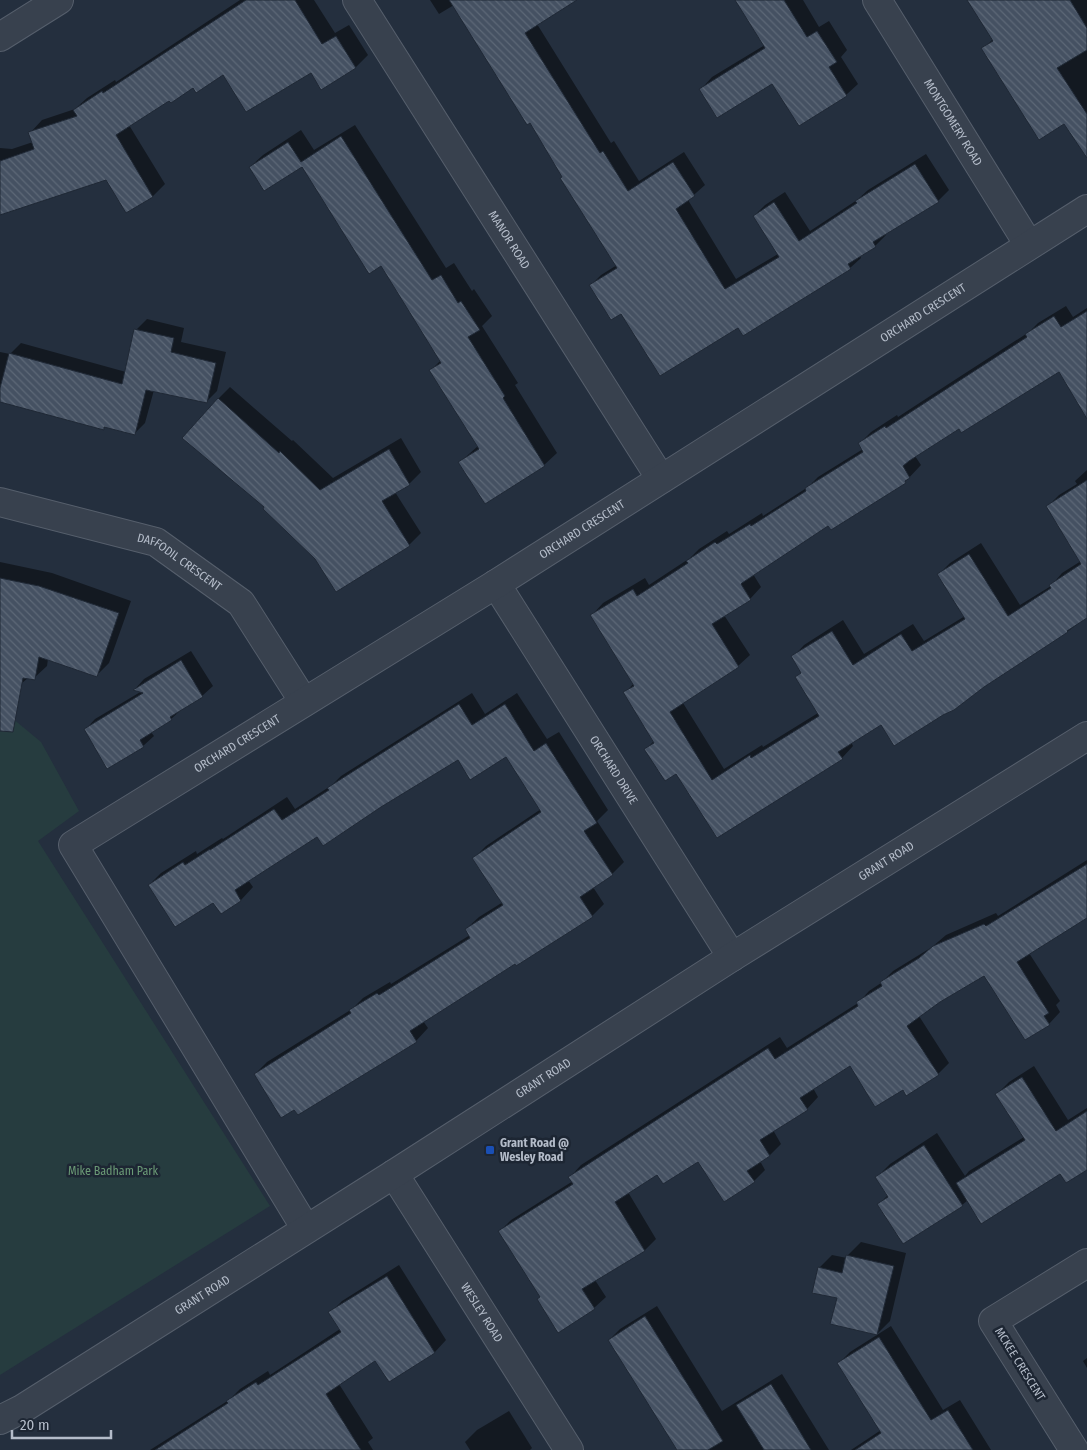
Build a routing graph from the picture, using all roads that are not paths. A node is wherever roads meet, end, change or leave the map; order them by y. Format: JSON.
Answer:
{"nodes":[{"id":1,"x":59,"y":0,"type":"edge"},
{"id":2,"x":357,"y":0,"type":"edge"},
{"id":3,"x":877,"y":0,"type":"edge"},
{"id":4,"x":0,"y":37,"type":"edge"},
{"id":5,"x":1087,"y":209,"type":"edge"},
{"id":6,"x":1030,"y":245,"type":"junction"},
{"id":7,"x":661,"y":479,"type":"junction"},
{"id":8,"x":0,"y":502,"type":"edge"},
{"id":9,"x":496,"y":584,"type":"junction"},
{"id":10,"x":304,"y":702,"type":"junction"},
{"id":11,"x":1087,"y":736,"type":"edge"},
{"id":12,"x":732,"y":957,"type":"junction"},
{"id":13,"x":394,"y":1174,"type":"junction"},
{"id":14,"x":306,"y":1229,"type":"junction"},
{"id":15,"x":1087,"y":1262,"type":"edge"},
{"id":16,"x":0,"y":1420,"type":"edge"},
{"id":17,"x":569,"y":1450,"type":"edge"},
{"id":18,"x":1074,"y":1450,"type":"edge"}],
"edges":[{"from":1,"to":4,"type":"street"},
{"from":2,"to":7,"type":"street","name":"MANOR ROAD"},
{"from":3,"to":6,"type":"street","name":"MONTGOMERY ROAD"},
{"from":5,"to":6,"type":"street","name":"ORCHARD CRESCENT"},
{"from":6,"to":7,"type":"street","name":"ORCHARD CRESCENT"},
{"from":7,"to":9,"type":"street","name":"ORCHARD CRESCENT"},
{"from":8,"to":10,"type":"street","name":"DAFFODIL CRESCENT"},
{"from":9,"to":10,"type":"street","name":"ORCHARD CRESCENT"},
{"from":9,"to":12,"type":"street","name":"ORCHARD DRIVE"},
{"from":10,"to":14,"type":"street","name":"ORCHARD CRESCENT"},
{"from":11,"to":12,"type":"street","name":"GRANT ROAD"},
{"from":12,"to":13,"type":"street","name":"GRANT ROAD"},
{"from":13,"to":14,"type":"street","name":"GRANT ROAD"},
{"from":13,"to":17,"type":"street","name":"WESLEY ROAD"},
{"from":14,"to":16,"type":"street","name":"GRANT ROAD"},
{"from":15,"to":18,"type":"street","name":"MCKEE CRESCENT"}]}
